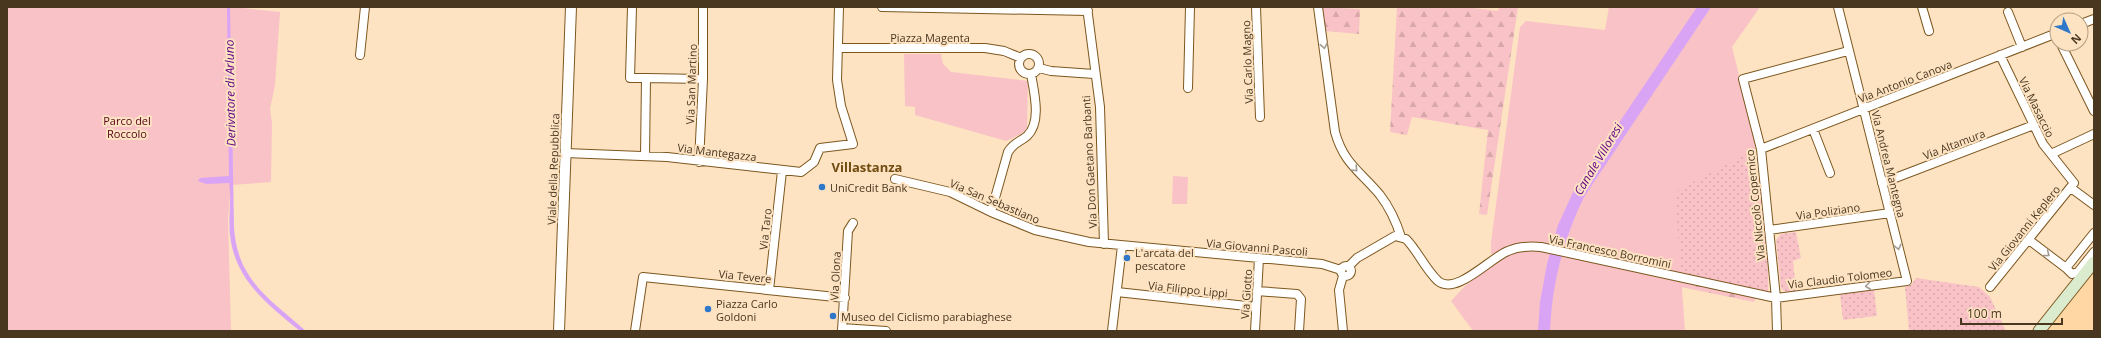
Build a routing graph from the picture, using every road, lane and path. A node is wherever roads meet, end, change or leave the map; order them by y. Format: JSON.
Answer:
{"nodes":[{"id":1,"x":365,"y":7,"type":"edge"},
{"id":2,"x":571,"y":7,"type":"edge"},
{"id":3,"x":632,"y":7,"type":"edge"},
{"id":4,"x":703,"y":7,"type":"edge"},
{"id":5,"x":839,"y":7,"type":"edge"},
{"id":6,"x":882,"y":7,"type":"edge"},
{"id":7,"x":1190,"y":7,"type":"edge"},
{"id":8,"x":1256,"y":7,"type":"edge"},
{"id":9,"x":1318,"y":7,"type":"edge"},
{"id":10,"x":1838,"y":7,"type":"edge"},
{"id":11,"x":1922,"y":7,"type":"edge"},
{"id":12,"x":1088,"y":9,"type":"edge"},
{"id":13,"x":2008,"y":12,"type":"dead end"},
{"id":14,"x":1929,"y":31,"type":"dead end"},
{"id":15,"x":2049,"y":38,"type":"edge"},
{"id":16,"x":2022,"y":47,"type":"junction"},
{"id":17,"x":838,"y":48,"type":"junction"},
{"id":18,"x":1848,"y":51,"type":"junction"},
{"id":19,"x":2065,"y":52,"type":"edge"},
{"id":20,"x":360,"y":55,"type":"dead end"},
{"id":21,"x":2000,"y":55,"type":"junction"},
{"id":22,"x":1021,"y":58,"type":"junction"},
{"id":23,"x":1039,"y":68,"type":"junction"},
{"id":24,"x":1031,"y":74,"type":"junction"},
{"id":25,"x":1094,"y":74,"type":"junction"},
{"id":26,"x":646,"y":78,"type":"junction"},
{"id":27,"x":704,"y":79,"type":"junction"},
{"id":28,"x":1188,"y":88,"type":"dead end"},
{"id":29,"x":1863,"y":109,"type":"junction"},
{"id":30,"x":2094,"y":111,"type":"edge"},
{"id":31,"x":1260,"y":117,"type":"dead end"},
{"id":32,"x":2034,"y":125,"type":"junction"},
{"id":33,"x":1813,"y":129,"type":"junction"},
{"id":34,"x":2094,"y":134,"type":"edge"},
{"id":35,"x":1761,"y":149,"type":"junction"},
{"id":36,"x":565,"y":153,"type":"junction"},
{"id":37,"x":2051,"y":154,"type":"junction"},
{"id":38,"x":645,"y":156,"type":"junction"},
{"id":39,"x":699,"y":162,"type":"junction"},
{"id":40,"x":782,"y":171,"type":"junction"},
{"id":41,"x":1830,"y":173,"type":"dead end"},
{"id":42,"x":895,"y":179,"type":"dead end"},
{"id":43,"x":1882,"y":183,"type":"junction"},
{"id":44,"x":2072,"y":186,"type":"junction"},
{"id":45,"x":2094,"y":205,"type":"edge"},
{"id":46,"x":991,"y":212,"type":"junction"},
{"id":47,"x":1890,"y":213,"type":"junction"},
{"id":48,"x":854,"y":223,"type":"dead end"},
{"id":49,"x":1769,"y":230,"type":"junction"},
{"id":50,"x":2094,"y":233,"type":"edge"},
{"id":51,"x":1401,"y":237,"type":"junction"},
{"id":52,"x":2029,"y":240,"type":"junction"},
{"id":53,"x":1104,"y":244,"type":"junction"},
{"id":54,"x":1122,"y":246,"type":"junction"},
{"id":55,"x":2094,"y":252,"type":"edge"},
{"id":56,"x":1260,"y":258,"type":"junction"},
{"id":57,"x":2094,"y":264,"type":"edge"},
{"id":58,"x":1330,"y":266,"type":"junction"},
{"id":59,"x":2066,"y":268,"type":"junction"},
{"id":60,"x":1344,"y":271,"type":"junction"},
{"id":61,"x":1907,"y":281,"type":"joint"},
{"id":62,"x":1339,"y":285,"type":"junction"},
{"id":63,"x":1990,"y":287,"type":"dead end"},
{"id":64,"x":769,"y":290,"type":"junction"},
{"id":65,"x":1257,"y":291,"type":"junction"},
{"id":66,"x":1117,"y":292,"type":"junction"},
{"id":67,"x":845,"y":298,"type":"junction"},
{"id":68,"x":1776,"y":298,"type":"junction"},
{"id":69,"x":1256,"y":307,"type":"junction"},
{"id":70,"x":842,"y":329,"type":"edge"},
{"id":71,"x":559,"y":331,"type":"edge"},
{"id":72,"x":635,"y":331,"type":"edge"},
{"id":73,"x":886,"y":331,"type":"edge"},
{"id":74,"x":1112,"y":331,"type":"edge"},
{"id":75,"x":1255,"y":331,"type":"edge"},
{"id":76,"x":1299,"y":331,"type":"edge"},
{"id":77,"x":1343,"y":331,"type":"edge"},
{"id":78,"x":1777,"y":331,"type":"edge"},
{"id":79,"x":2039,"y":331,"type":"edge"}],
"edges":[{"from":1,"to":20,"type":"street"},
{"from":2,"to":36,"type":"street","name":"Viale della Repubblica"},
{"from":3,"to":26,"type":"street"},
{"from":4,"to":27,"type":"street","name":"Via San Martino"},
{"from":5,"to":17,"type":"street"},
{"from":6,"to":12,"type":"street"},
{"from":7,"to":28,"type":"street"},
{"from":8,"to":31,"type":"street","name":"Via Carlo Magno"},
{"from":9,"to":51,"type":"street","one_way":true},
{"from":10,"to":18,"type":"street","name":"Via Andrea Mantegna"},
{"from":11,"to":14,"type":"street"},
{"from":12,"to":25,"type":"street","name":"Via Don Gaetano Barbanti"},
{"from":13,"to":16,"type":"street"},
{"from":15,"to":16,"type":"street","name":"Via Antonio Canova"},
{"from":16,"to":21,"type":"street","name":"Via Antonio Canova"},
{"from":17,"to":22,"type":"street","name":"Piazza Magenta"},
{"from":17,"to":40,"type":"street","name":"Via Mantegazza"},
{"from":18,"to":29,"type":"street","name":"Via Andrea Mantegna"},
{"from":18,"to":35,"type":"street","name":"Via Niccolò Copernico"},
{"from":19,"to":30,"type":"street"},
{"from":21,"to":29,"type":"street","name":"Via Antonio Canova"},
{"from":21,"to":32,"type":"street","name":"Via Masaccio"},
{"from":22,"to":23,"type":"street","name":"Piazza Magenta"},
{"from":22,"to":24,"type":"street"},
{"from":23,"to":24,"type":"street"},
{"from":23,"to":25,"type":"street"},
{"from":24,"to":46,"type":"street"},
{"from":25,"to":53,"type":"street","name":"Via Don Gaetano Barbanti"},
{"from":26,"to":27,"type":"street"},
{"from":26,"to":38,"type":"street"},
{"from":27,"to":39,"type":"street","name":"Via San Martino"},
{"from":29,"to":33,"type":"street","name":"Via Antonio Canova"},
{"from":29,"to":43,"type":"street","name":"Via Andrea Mantegna"},
{"from":32,"to":37,"type":"street","name":"Via Masaccio"},
{"from":32,"to":43,"type":"street","name":"Via Altamura"},
{"from":33,"to":35,"type":"street","name":"Via Antonio Canova"},
{"from":33,"to":41,"type":"street"},
{"from":34,"to":37,"type":"street"},
{"from":35,"to":49,"type":"street","name":"Via Niccolò Copernico"},
{"from":36,"to":38,"type":"street","name":"Via Mantegazza"},
{"from":36,"to":71,"type":"street","name":"Viale della Repubblica"},
{"from":37,"to":44,"type":"street","name":"Via Masaccio"},
{"from":38,"to":39,"type":"street","name":"Via Mantegazza"},
{"from":39,"to":40,"type":"street","name":"Via Mantegazza"},
{"from":40,"to":64,"type":"street","name":"Via Taro"},
{"from":42,"to":46,"type":"street","name":"Via San Sebastiano"},
{"from":43,"to":47,"type":"street","name":"Via Andrea Mantegna"},
{"from":44,"to":45,"type":"street","name":"Via Masaccio"},
{"from":44,"to":52,"type":"street","name":"Via Giovanni Keplero"},
{"from":46,"to":53,"type":"street","name":"Via San Sebastiano"},
{"from":47,"to":49,"type":"street","name":"Via Poliziano"},
{"from":47,"to":61,"type":"street","name":"Via Andrea Mantegna","one_way":true},
{"from":48,"to":67,"type":"street","name":"Via Olona"},
{"from":49,"to":68,"type":"street","name":"Via Niccolò Copernico"},
{"from":50,"to":59,"type":"street"},
{"from":51,"to":60,"type":"street"},
{"from":51,"to":68,"type":"street","name":"Via Francesco Borromini"},
{"from":52,"to":59,"type":"street","one_way":true},
{"from":52,"to":63,"type":"street","name":"Via Giovanni Keplero"},
{"from":53,"to":54,"type":"street","name":"Via San Sebastiano"},
{"from":54,"to":56,"type":"street","name":"Via Giovanni Pascoli"},
{"from":54,"to":66,"type":"street"},
{"from":55,"to":59,"type":"street"},
{"from":56,"to":58,"type":"street","name":"Via Giovanni Pascoli"},
{"from":56,"to":65,"type":"street","name":"Via Giotto"},
{"from":57,"to":79,"type":"main road"},
{"from":58,"to":60,"type":"street","name":"Via Giovanni Pascoli"},
{"from":58,"to":62,"type":"street"},
{"from":60,"to":62,"type":"street"},
{"from":61,"to":68,"type":"street","name":"Via Claudio Tolomeo","one_way":true},
{"from":62,"to":77,"type":"street"},
{"from":64,"to":67,"type":"street","name":"Via Tevere"},
{"from":64,"to":72,"type":"street","name":"Via Tevere"},
{"from":65,"to":69,"type":"street","name":"Via Giotto"},
{"from":65,"to":76,"type":"street"},
{"from":66,"to":69,"type":"street","name":"Via Filippo Lippi"},
{"from":66,"to":74,"type":"street"},
{"from":67,"to":70,"type":"street","name":"Via Olona"},
{"from":68,"to":78,"type":"street","name":"Via Niccolò Copernico"},
{"from":69,"to":75,"type":"street","name":"Via Giotto"},
{"from":70,"to":73,"type":"street"}]}
